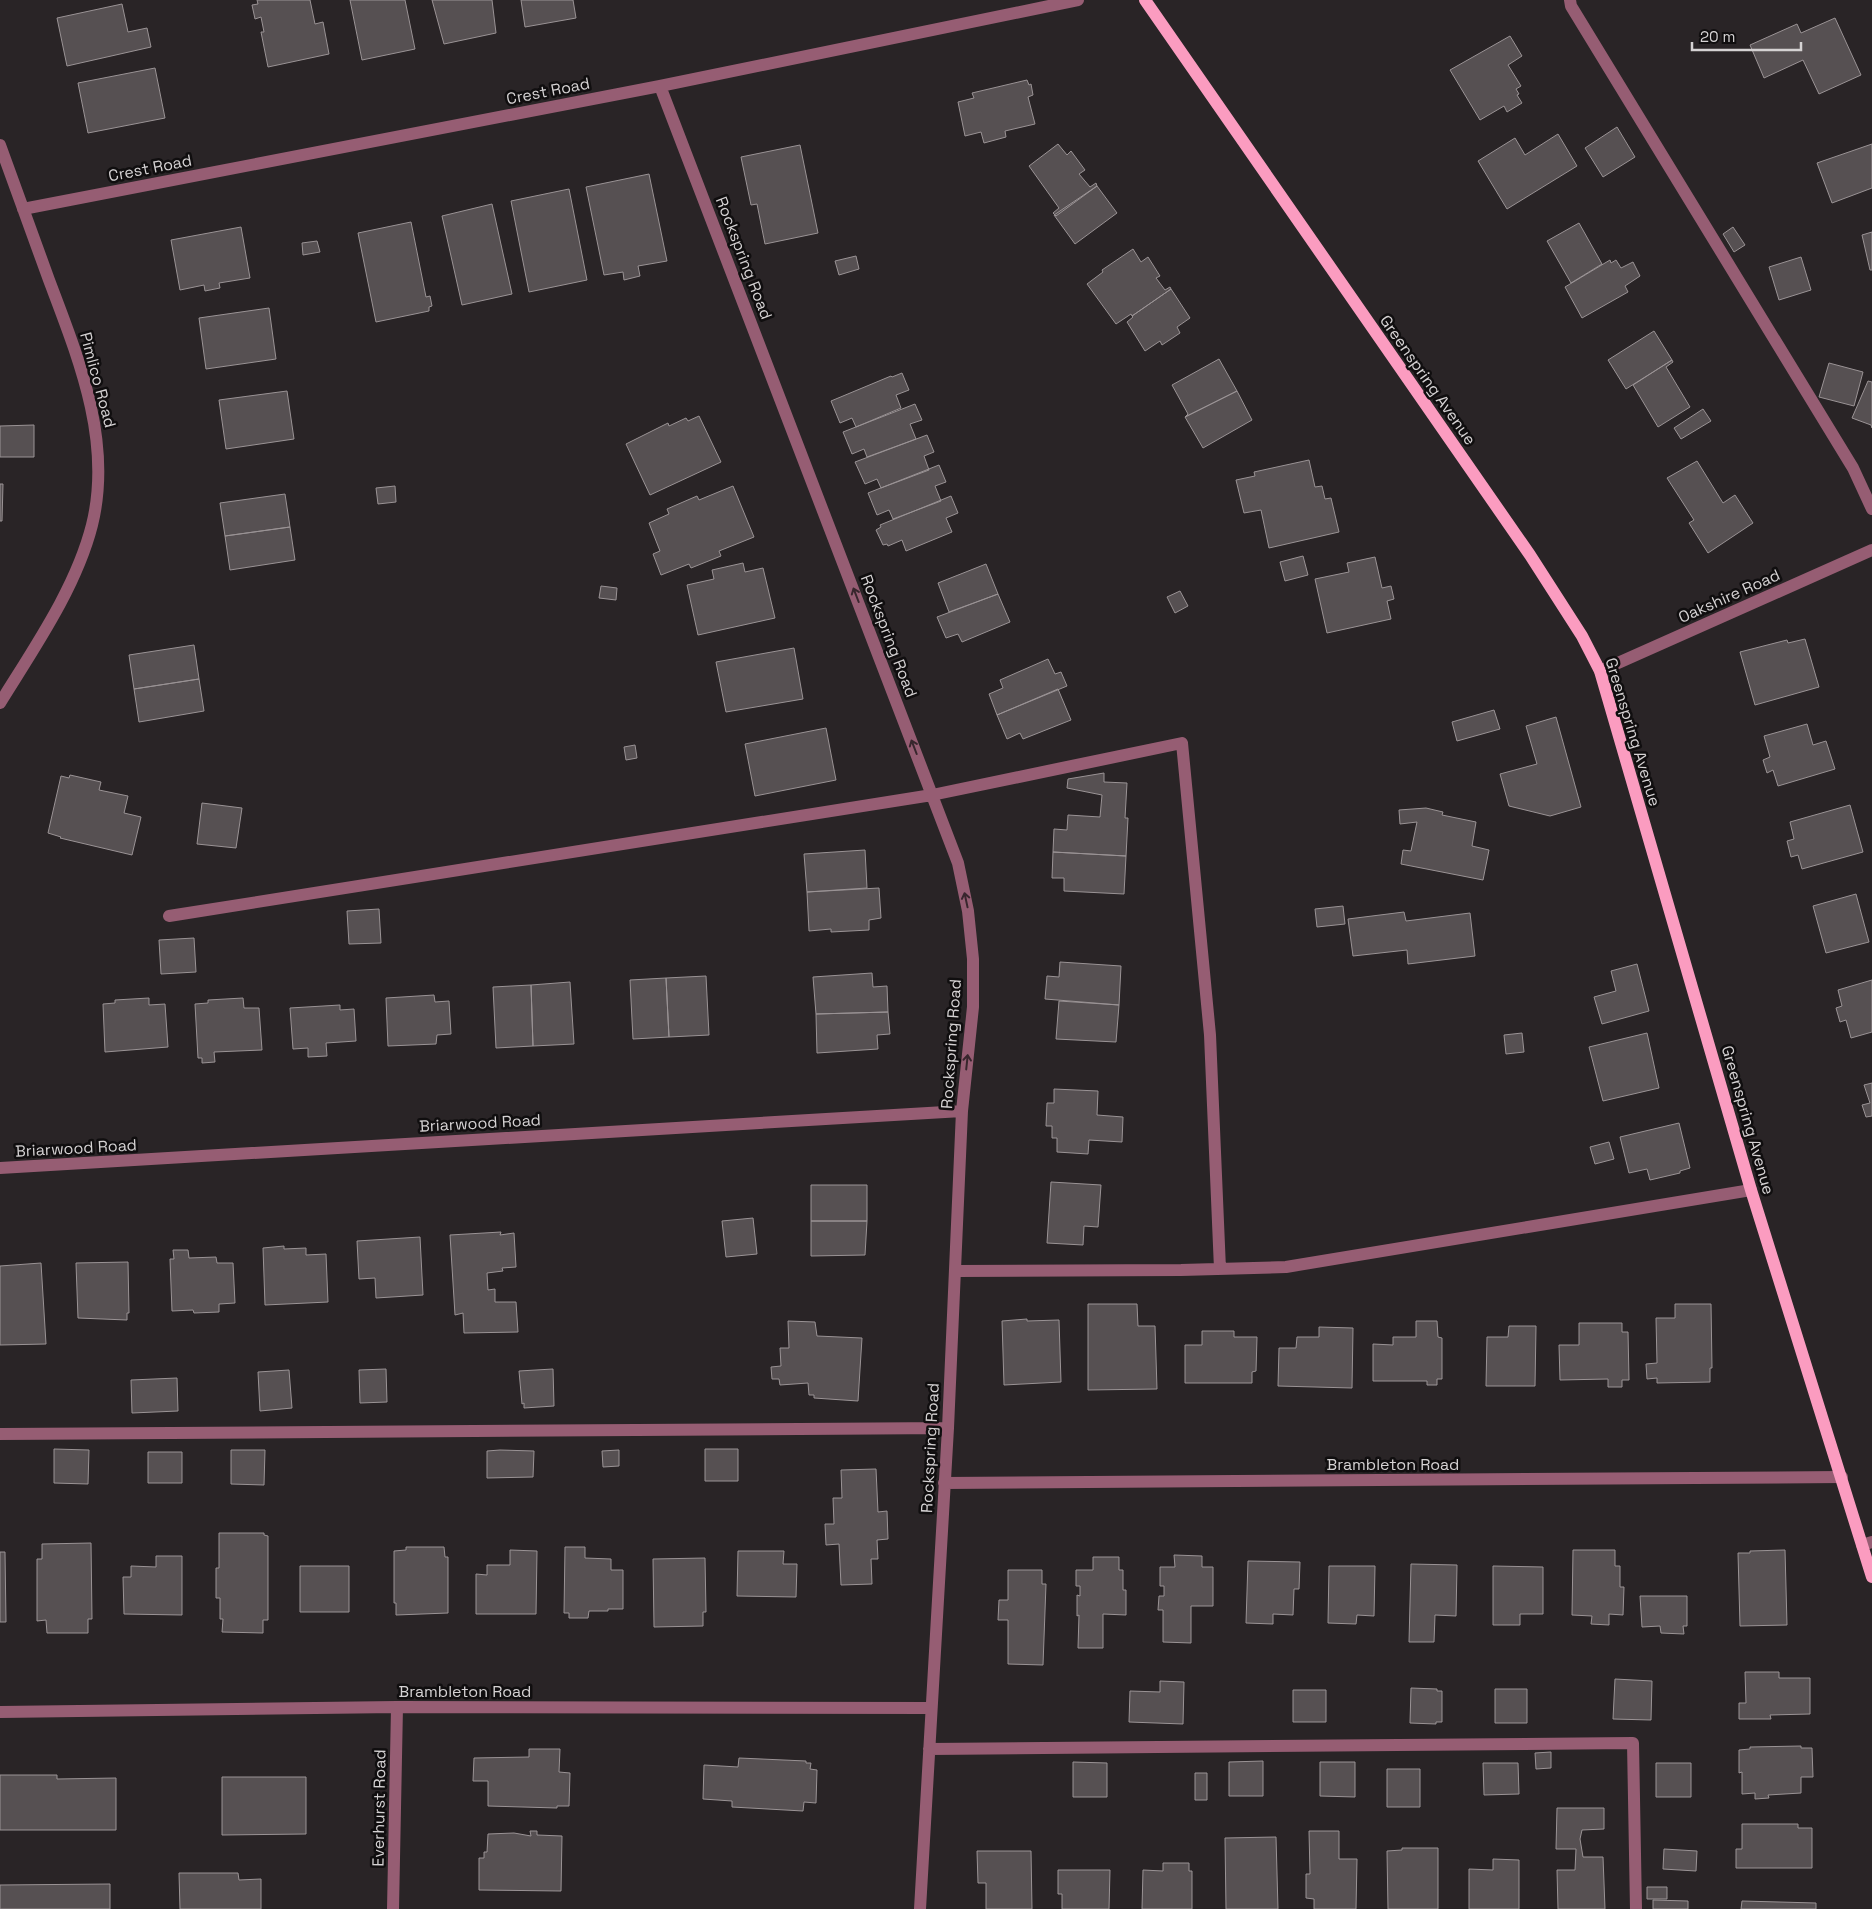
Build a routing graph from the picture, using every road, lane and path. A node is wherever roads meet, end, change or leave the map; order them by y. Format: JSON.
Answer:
{"nodes":[{"id":1,"x":1078,"y":0,"type":"edge"},
{"id":2,"x":1145,"y":0,"type":"edge"},
{"id":3,"x":1156,"y":0,"type":"edge"},
{"id":4,"x":1570,"y":0,"type":"edge"},
{"id":5,"x":1156,"y":15,"type":"junction"},
{"id":6,"x":660,"y":86,"type":"junction"},
{"id":7,"x":0,"y":145,"type":"edge"},
{"id":8,"x":23,"y":209,"type":"junction"},
{"id":9,"x":1872,"y":509,"type":"edge"},
{"id":10,"x":1872,"y":550,"type":"edge"},
{"id":11,"x":1600,"y":672,"type":"junction"},
{"id":12,"x":0,"y":702,"type":"edge"},
{"id":13,"x":932,"y":795,"type":"junction"},
{"id":14,"x":169,"y":916,"type":"dead end"},
{"id":15,"x":962,"y":1111,"type":"junction"},
{"id":16,"x":0,"y":1168,"type":"edge"},
{"id":17,"x":1751,"y":1190,"type":"junction"},
{"id":18,"x":1220,"y":1269,"type":"junction"},
{"id":19,"x":956,"y":1271,"type":"junction"},
{"id":20,"x":948,"y":1428,"type":"junction"},
{"id":21,"x":0,"y":1434,"type":"edge"},
{"id":22,"x":1842,"y":1477,"type":"junction"},
{"id":23,"x":944,"y":1483,"type":"junction"},
{"id":24,"x":1867,"y":1544,"type":"edge"},
{"id":25,"x":1872,"y":1577,"type":"edge"},
{"id":26,"x":397,"y":1707,"type":"junction"},
{"id":27,"x":931,"y":1708,"type":"junction"},
{"id":28,"x":0,"y":1712,"type":"edge"},
{"id":29,"x":929,"y":1749,"type":"junction"},
{"id":30,"x":393,"y":1909,"type":"edge"},
{"id":31,"x":920,"y":1909,"type":"edge"},
{"id":32,"x":1636,"y":1909,"type":"edge"}],
"edges":[{"from":1,"to":6,"type":"street","name":"Crest Road"},
{"from":2,"to":5,"type":"main road","name":"Greenspring Avenue"},
{"from":3,"to":5,"type":"street"},
{"from":4,"to":9,"type":"street"},
{"from":5,"to":11,"type":"main road","name":"Greenspring Avenue"},
{"from":6,"to":8,"type":"street","name":"Crest Road"},
{"from":13,"to":6,"type":"street","name":"Rockspring Road","one_way":true},
{"from":7,"to":8,"type":"street","name":"Pimlico Road"},
{"from":8,"to":12,"type":"street","name":"Pimlico Road"},
{"from":10,"to":11,"type":"street","name":"Oakshire Road"},
{"from":11,"to":17,"type":"main road","name":"Greenspring Avenue"},
{"from":13,"to":14,"type":"street"},
{"from":15,"to":13,"type":"street","name":"Rockspring Road","one_way":true},
{"from":13,"to":18,"type":"street"},
{"from":15,"to":16,"type":"street","name":"Briarwood Road"},
{"from":15,"to":19,"type":"street","name":"Rockspring Road"},
{"from":17,"to":18,"type":"street"},
{"from":17,"to":22,"type":"main road","name":"Greenspring Avenue"},
{"from":18,"to":19,"type":"street"},
{"from":19,"to":20,"type":"street","name":"Rockspring Road"},
{"from":20,"to":21,"type":"street"},
{"from":20,"to":23,"type":"street","name":"Rockspring Road"},
{"from":22,"to":23,"type":"street","name":"Brambleton Road"},
{"from":22,"to":24,"type":"main road","name":"Greenspring Avenue"},
{"from":23,"to":27,"type":"street","name":"Rockspring Road"},
{"from":24,"to":25,"type":"main road","name":"Greenspring Avenue"},
{"from":26,"to":27,"type":"street","name":"Brambleton Road"},
{"from":26,"to":28,"type":"street","name":"Brambleton Road"},
{"from":26,"to":30,"type":"street","name":"Everhurst Road"},
{"from":27,"to":29,"type":"street","name":"Rockspring Road"},
{"from":29,"to":31,"type":"street","name":"Rockspring Road"},
{"from":29,"to":32,"type":"street"}]}
